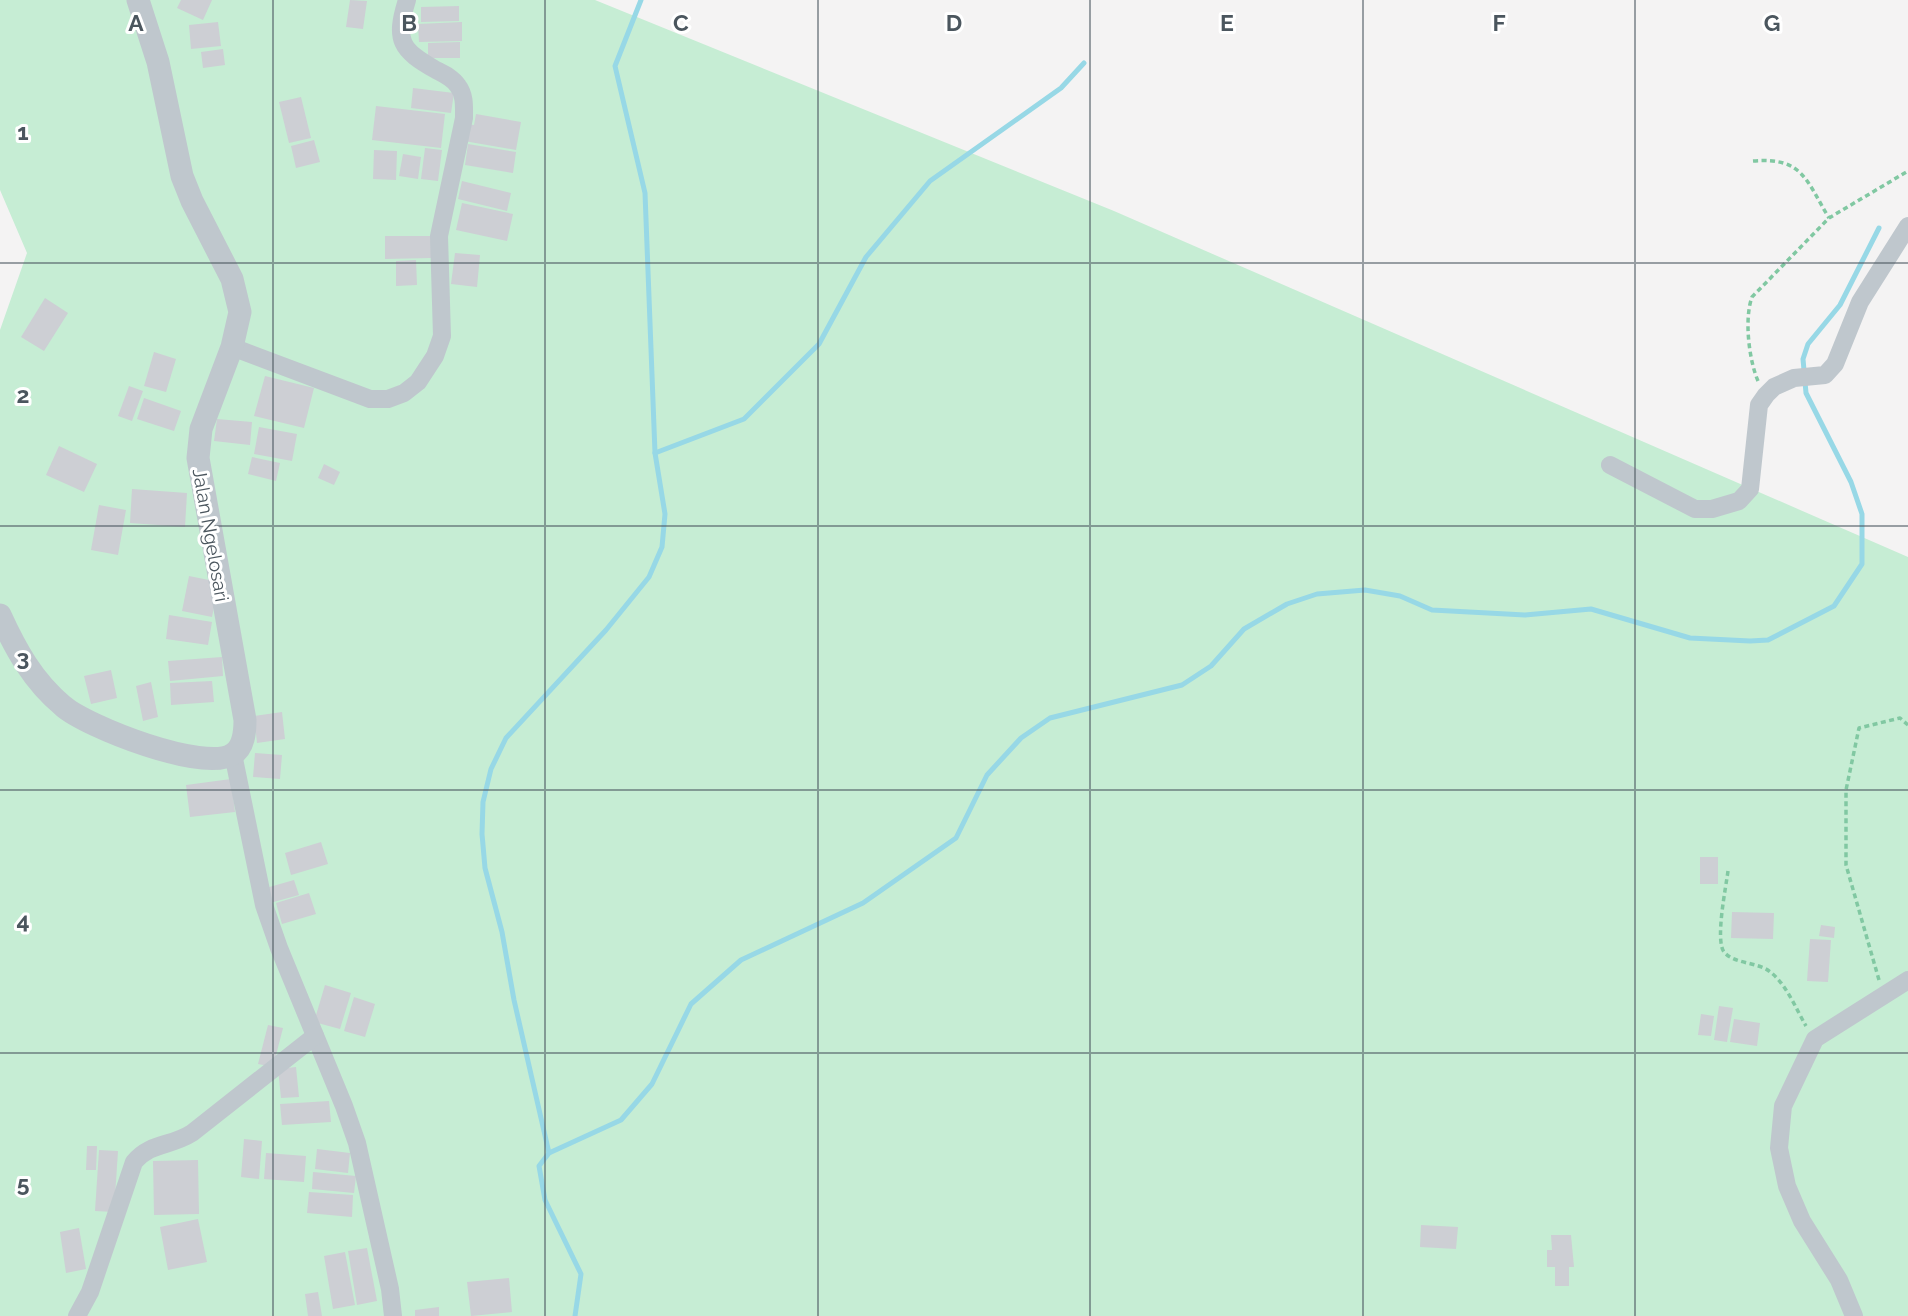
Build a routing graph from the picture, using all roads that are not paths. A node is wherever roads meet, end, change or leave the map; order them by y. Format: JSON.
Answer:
{"nodes":[{"id":1,"x":138,"y":0,"type":"edge"},
{"id":2,"x":407,"y":0,"type":"edge"},
{"id":3,"x":1908,"y":226,"type":"edge"},
{"id":4,"x":232,"y":347,"type":"junction"},
{"id":5,"x":1610,"y":465,"type":"dead end"},
{"id":6,"x":0,"y":615,"type":"edge"},
{"id":7,"x":233,"y":754,"type":"junction"},
{"id":8,"x":1908,"y":981,"type":"edge"},
{"id":9,"x":315,"y":1036,"type":"junction"},
{"id":10,"x":77,"y":1316,"type":"edge"},
{"id":11,"x":393,"y":1316,"type":"edge"},
{"id":12,"x":1854,"y":1316,"type":"edge"}],
"edges":[{"from":1,"to":4,"type":"street","name":"Jalan Ngelosari"},
{"from":2,"to":4,"type":"street"},
{"from":3,"to":5,"type":"street"},
{"from":4,"to":7,"type":"street","name":"Jalan Ngelosari"},
{"from":6,"to":7,"type":"street"},
{"from":7,"to":9,"type":"street"},
{"from":8,"to":12,"type":"street"},
{"from":9,"to":10,"type":"street"},
{"from":9,"to":11,"type":"street"}]}
